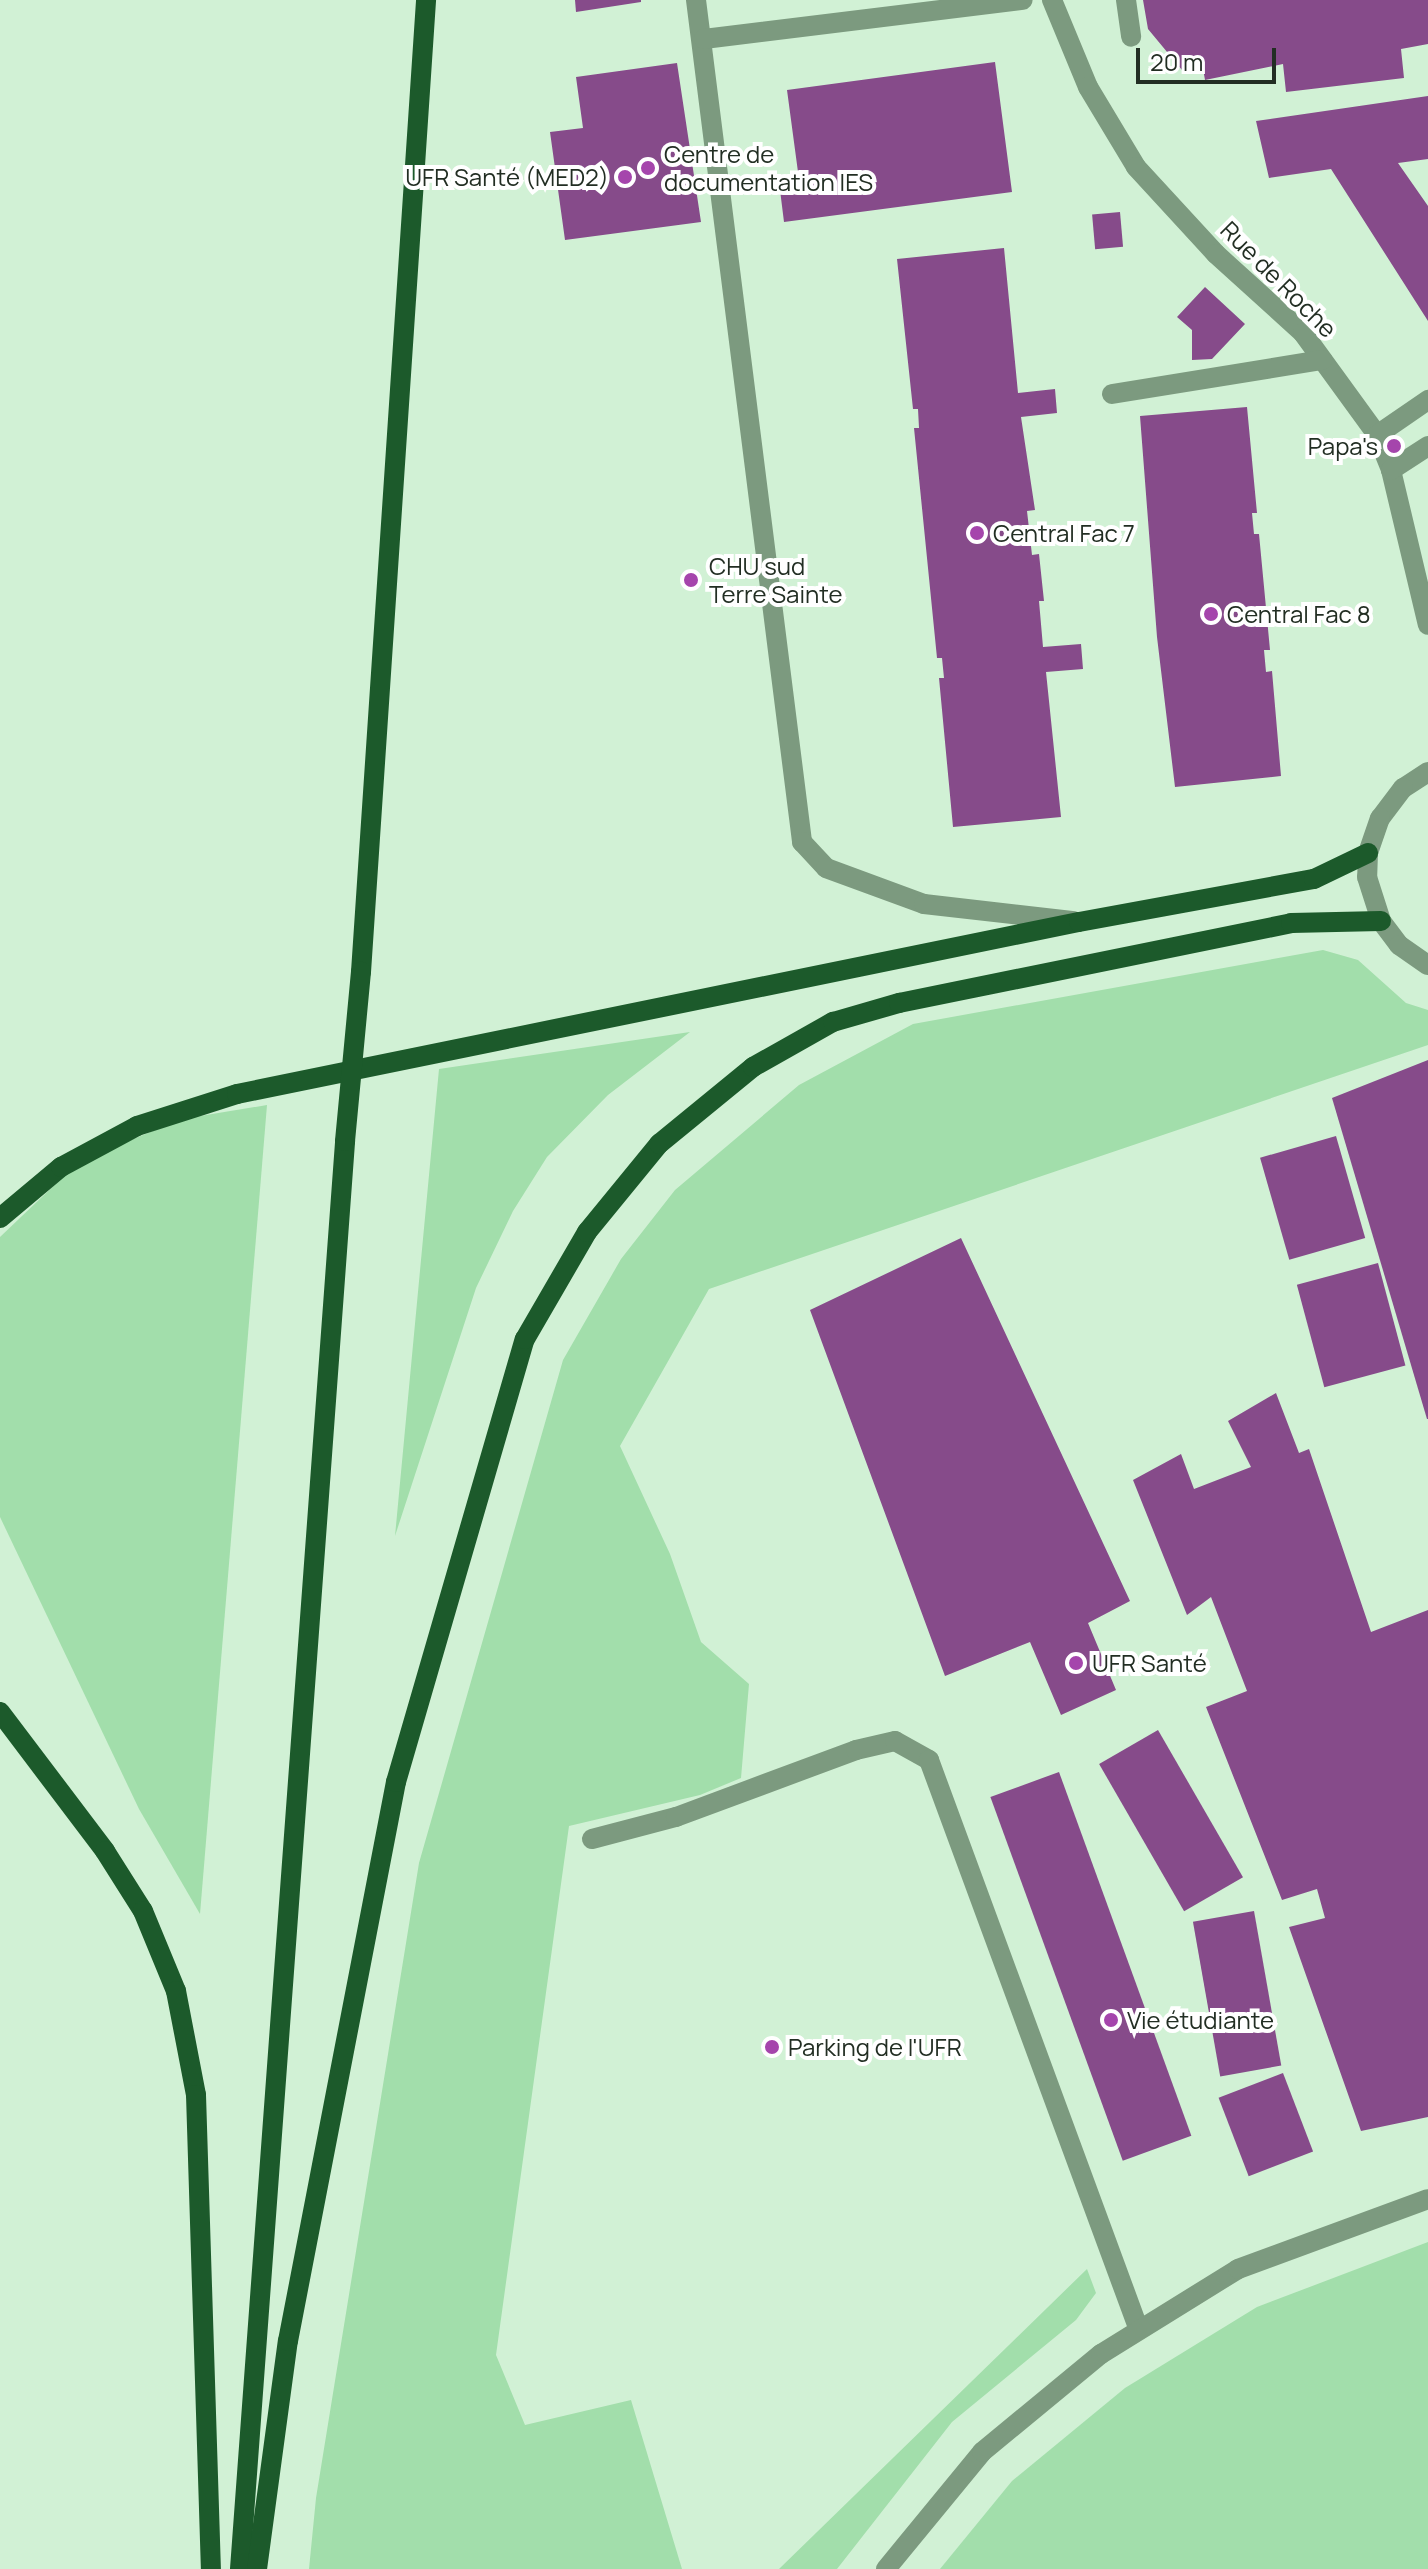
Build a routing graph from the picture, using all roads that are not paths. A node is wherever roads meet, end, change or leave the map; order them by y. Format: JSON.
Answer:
{"nodes":[{"id":1,"x":426,"y":0,"type":"edge"},
{"id":2,"x":696,"y":0,"type":"edge"},
{"id":3,"x":1023,"y":0,"type":"edge"},
{"id":4,"x":1052,"y":0,"type":"edge"},
{"id":5,"x":1126,"y":0,"type":"edge"},
{"id":6,"x":1131,"y":37,"type":"dead end"},
{"id":7,"x":704,"y":39,"type":"junction"},
{"id":8,"x":1322,"y":360,"type":"junction"},
{"id":9,"x":1112,"y":394,"type":"dead end"},
{"id":10,"x":1428,"y":400,"type":"edge"},
{"id":11,"x":1377,"y":435,"type":"junction"},
{"id":12,"x":1428,"y":446,"type":"edge"},
{"id":13,"x":1391,"y":470,"type":"junction"},
{"id":14,"x":1428,"y":619,"type":"edge"},
{"id":15,"x":1428,"y":772,"type":"edge"},
{"id":16,"x":1368,"y":853,"type":"junction"},
{"id":17,"x":1381,"y":921,"type":"junction"},
{"id":18,"x":1079,"y":922,"type":"junction"},
{"id":19,"x":1428,"y":965,"type":"edge"},
{"id":20,"x":0,"y":1218,"type":"edge"},
{"id":21,"x":0,"y":1712,"type":"edge"},
{"id":22,"x":592,"y":1839,"type":"dead end"},
{"id":23,"x":1428,"y":2199,"type":"edge"},
{"id":24,"x":1139,"y":2330,"type":"junction"},
{"id":25,"x":211,"y":2569,"type":"edge"},
{"id":26,"x":240,"y":2569,"type":"edge"},
{"id":27,"x":257,"y":2569,"type":"edge"},
{"id":28,"x":886,"y":2569,"type":"edge"}],
"edges":[{"from":1,"to":26,"type":"main road","bridge":true},
{"from":2,"to":7,"type":"street"},
{"from":3,"to":7,"type":"street"},
{"from":4,"to":8,"type":"street","name":"Rue de Roche"},
{"from":5,"to":6,"type":"street"},
{"from":7,"to":18,"type":"street"},
{"from":8,"to":9,"type":"street"},
{"from":8,"to":11,"type":"street","name":"Rue de Roche"},
{"from":10,"to":11,"type":"street"},
{"from":11,"to":13,"type":"street","name":"Rue de Roche"},
{"from":12,"to":13,"type":"street"},
{"from":13,"to":14,"type":"street","name":"Rue de Roche"},
{"from":15,"to":16,"type":"street"},
{"from":16,"to":17,"type":"street"},
{"from":16,"to":18,"type":"main road"},
{"from":17,"to":19,"type":"street"},
{"from":17,"to":27,"type":"main road"},
{"from":18,"to":20,"type":"main road"},
{"from":21,"to":25,"type":"main road"},
{"from":22,"to":24,"type":"street"},
{"from":23,"to":24,"type":"street"},
{"from":24,"to":28,"type":"street"}]}
